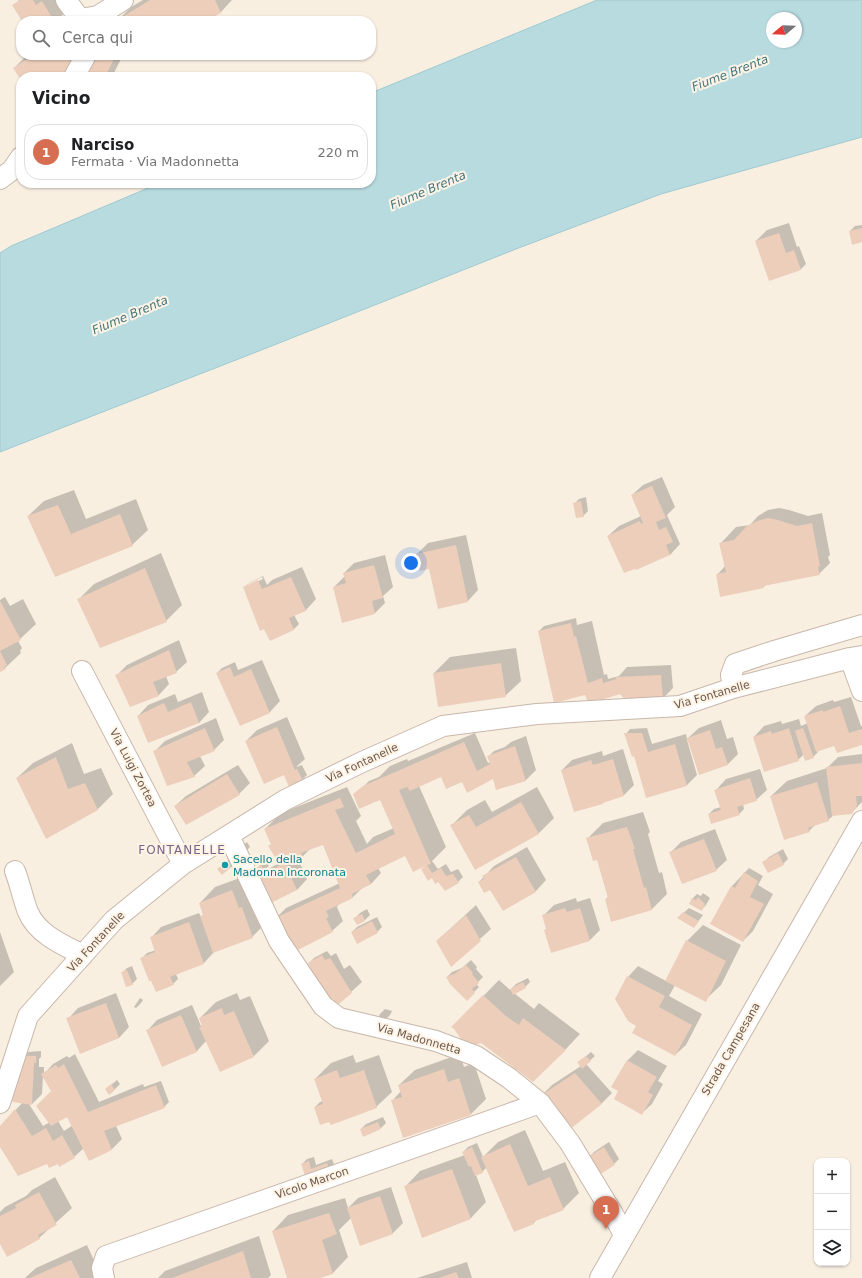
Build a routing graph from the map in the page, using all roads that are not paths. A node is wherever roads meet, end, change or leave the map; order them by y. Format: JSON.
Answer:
{"nodes":[{"id":1,"x":66,"y":0,"type":"edge"},
{"id":2,"x":123,"y":0,"type":"edge"},
{"id":3,"x":78,"y":16,"type":"edge"},
{"id":4,"x":100,"y":16,"type":"edge"},
{"id":5,"x":83,"y":60,"type":"edge"},
{"id":6,"x":77,"y":72,"type":"edge"},
{"id":7,"x":16,"y":164,"type":"edge"},
{"id":8,"x":0,"y":179,"type":"edge"},
{"id":9,"x":862,"y":625,"type":"edge"},
{"id":10,"x":856,"y":657,"type":"edge"},
{"id":11,"x":82,"y":672,"type":"dead end"},
{"id":12,"x":732,"y":688,"type":"junction"},
{"id":13,"x":862,"y":691,"type":"edge"},
{"id":14,"x":862,"y":821,"type":"edge"},
{"id":15,"x":229,"y":836,"type":"junction"},
{"id":16,"x":183,"y":864,"type":"junction"},
{"id":17,"x":15,"y":871,"type":"dead end"},
{"id":18,"x":83,"y":955,"type":"junction"},
{"id":19,"x":0,"y":1103,"type":"edge"},
{"id":20,"x":540,"y":1103,"type":"junction"},
{"id":21,"x":624,"y":1235,"type":"junction"},
{"id":22,"x":104,"y":1278,"type":"edge"},
{"id":23,"x":600,"y":1278,"type":"edge"}],
"edges":[{"from":1,"to":3,"type":"street"},
{"from":2,"to":4,"type":"street"},
{"from":5,"to":6,"type":"street"},
{"from":7,"to":8,"type":"street"},
{"from":9,"to":12,"type":"street"},
{"from":10,"to":12,"type":"street","name":"Via Fontanelle"},
{"from":10,"to":13,"type":"street"},
{"from":11,"to":16,"type":"street","name":"Via Luigi Zortea"},
{"from":12,"to":15,"type":"street","name":"Via Fontanelle"},
{"from":14,"to":21,"type":"street","name":"Strada Campesana"},
{"from":15,"to":16,"type":"street","name":"Via Fontanelle"},
{"from":15,"to":20,"type":"street","name":"Via Madonnetta"},
{"from":16,"to":18,"type":"street","name":"Via Fontanelle"},
{"from":17,"to":18,"type":"street"},
{"from":18,"to":19,"type":"street","name":"Via Fontanelle"},
{"from":20,"to":21,"type":"street","name":"Via Madonnetta"},
{"from":20,"to":22,"type":"street","name":"Vicolo Marcon"},
{"from":21,"to":23,"type":"street","name":"Strada Campesana"}]}
